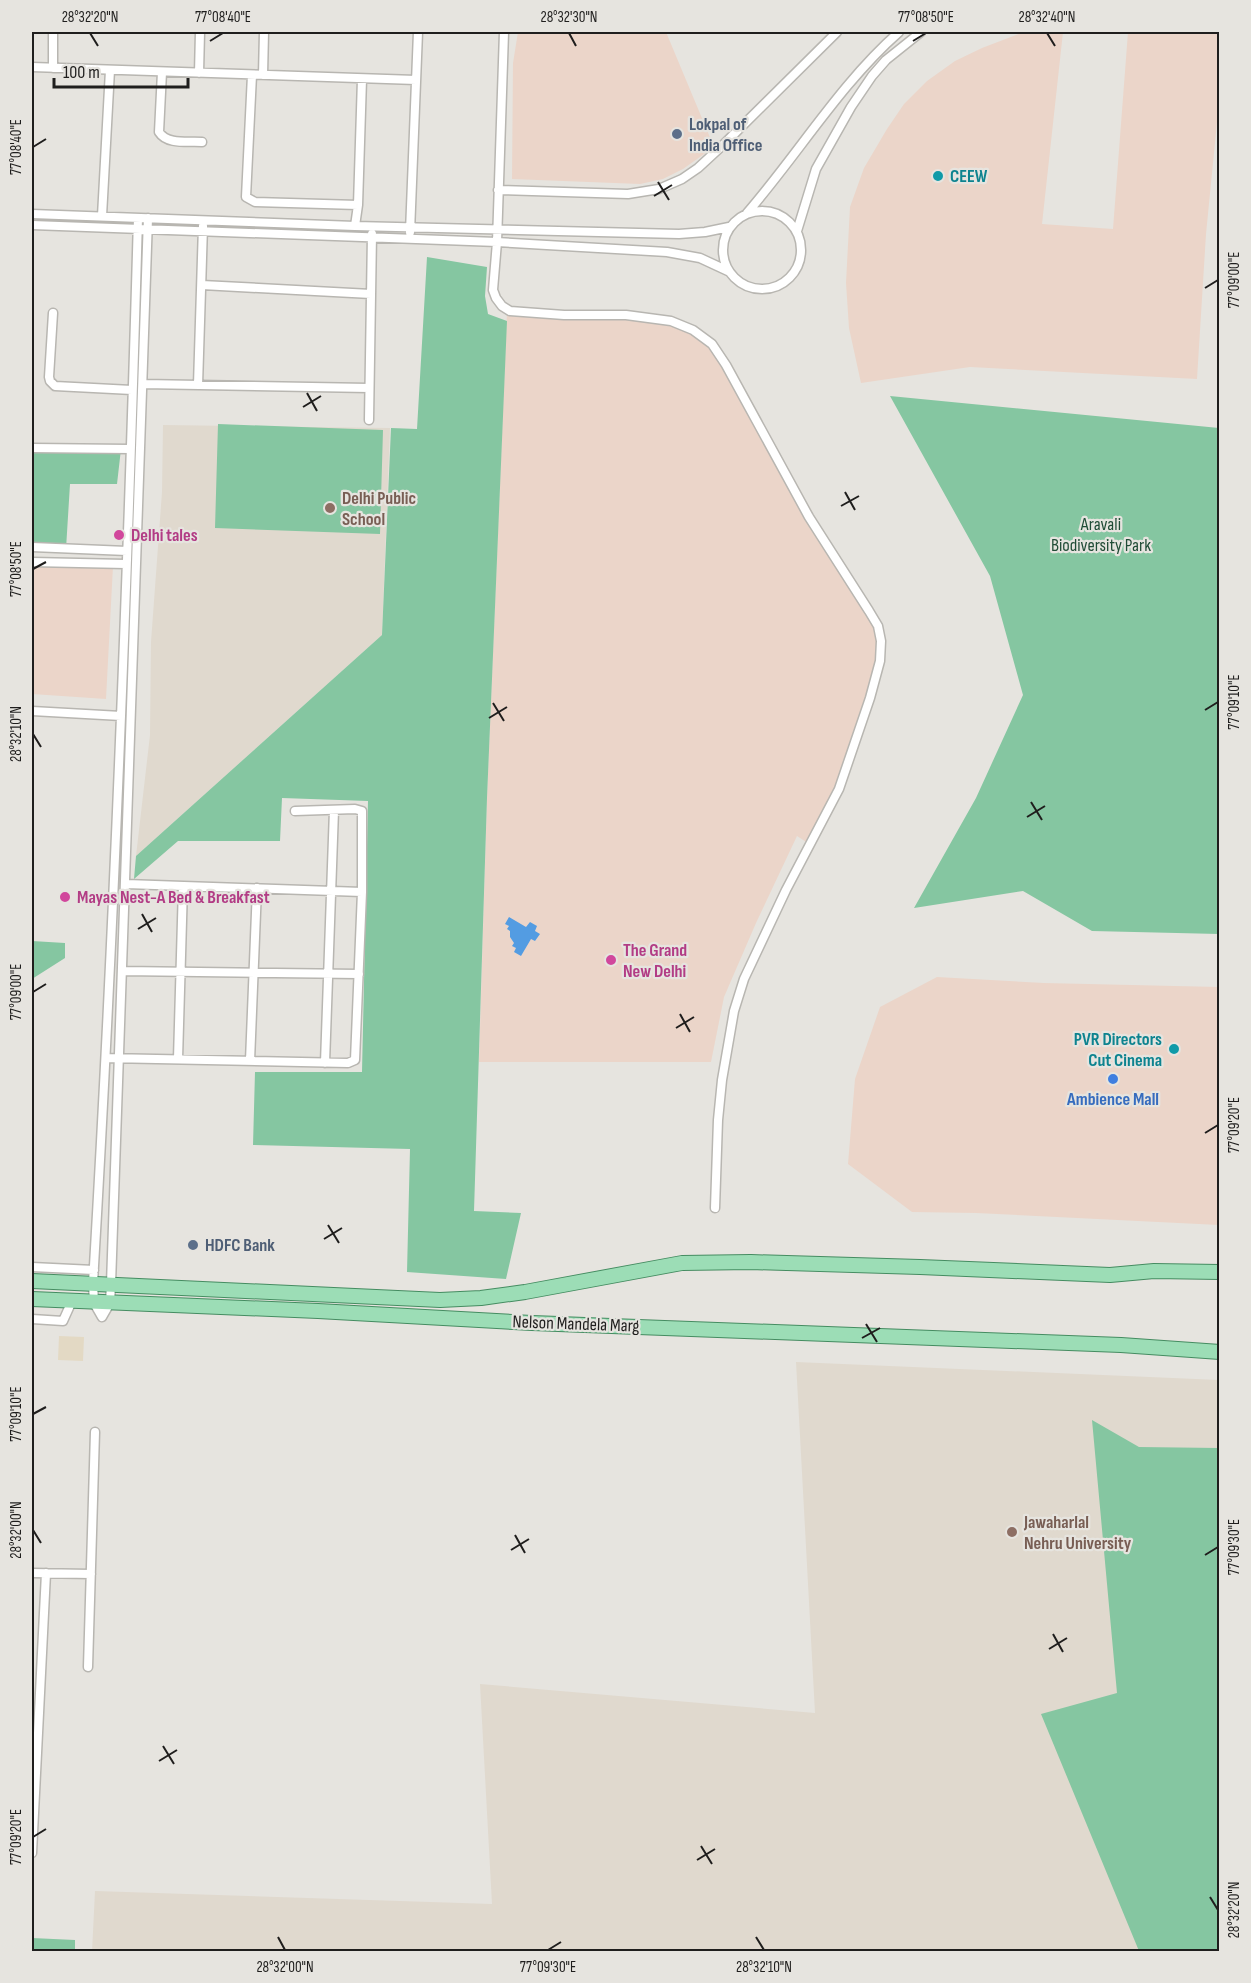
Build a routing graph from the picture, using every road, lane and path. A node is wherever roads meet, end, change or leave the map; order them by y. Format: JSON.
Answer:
{"nodes":[{"id":1,"x":52,"y":32,"type":"edge"},
{"id":2,"x":200,"y":32,"type":"edge"},
{"id":3,"x":264,"y":32,"type":"edge"},
{"id":4,"x":418,"y":32,"type":"edge"},
{"id":5,"x":504,"y":32,"type":"edge"},
{"id":6,"x":837,"y":32,"type":"edge"},
{"id":7,"x":899,"y":32,"type":"edge"},
{"id":8,"x":921,"y":32,"type":"edge"},
{"id":9,"x":32,"y":68,"type":"edge"},
{"id":10,"x":53,"y":68,"type":"junction"},
{"id":11,"x":110,"y":70,"type":"junction"},
{"id":12,"x":162,"y":72,"type":"junction"},
{"id":13,"x":199,"y":73,"type":"junction"},
{"id":14,"x":252,"y":75,"type":"junction"},
{"id":15,"x":262,"y":75,"type":"junction"},
{"id":16,"x":362,"y":79,"type":"junction"},
{"id":17,"x":416,"y":80,"type":"junction"},
{"id":18,"x":202,"y":142,"type":"dead end"},
{"id":19,"x":498,"y":190,"type":"junction"},
{"id":20,"x":358,"y":205,"type":"junction"},
{"id":21,"x":747,"y":213,"type":"junction"},
{"id":22,"x":32,"y":214,"type":"edge"},
{"id":23,"x":102,"y":216,"type":"junction"},
{"id":24,"x":138,"y":218,"type":"junction"},
{"id":25,"x":148,"y":218,"type":"junction"},
{"id":26,"x":203,"y":220,"type":"junction"},
{"id":27,"x":32,"y":225,"type":"edge"},
{"id":28,"x":355,"y":226,"type":"junction"},
{"id":29,"x":372,"y":226,"type":"junction"},
{"id":30,"x":410,"y":227,"type":"junction"},
{"id":31,"x":729,"y":227,"type":"junction"},
{"id":32,"x":138,"y":229,"type":"junction"},
{"id":33,"x":148,"y":229,"type":"junction"},
{"id":34,"x":497,"y":229,"type":"junction"},
{"id":35,"x":203,"y":231,"type":"junction"},
{"id":36,"x":796,"y":231,"type":"junction"},
{"id":37,"x":372,"y":237,"type":"junction"},
{"id":38,"x":411,"y":239,"type":"junction"},
{"id":39,"x":497,"y":242,"type":"junction"},
{"id":40,"x":728,"y":271,"type":"junction"},
{"id":41,"x":202,"y":285,"type":"junction"},
{"id":42,"x":371,"y":294,"type":"junction"},
{"id":43,"x":53,"y":313,"type":"dead end"},
{"id":44,"x":143,"y":384,"type":"junction"},
{"id":45,"x":198,"y":385,"type":"junction"},
{"id":46,"x":369,"y":388,"type":"junction"},
{"id":47,"x":132,"y":390,"type":"junction"},
{"id":48,"x":369,"y":420,"type":"dead end"},
{"id":49,"x":32,"y":448,"type":"edge"},
{"id":50,"x":130,"y":449,"type":"junction"},
{"id":51,"x":32,"y":548,"type":"edge"},
{"id":52,"x":126,"y":551,"type":"junction"},
{"id":53,"x":32,"y":562,"type":"edge"},
{"id":54,"x":126,"y":564,"type":"junction"},
{"id":55,"x":32,"y":711,"type":"edge"},
{"id":56,"x":121,"y":716,"type":"junction"},
{"id":57,"x":334,"y":810,"type":"junction"},
{"id":58,"x":295,"y":811,"type":"dead end"},
{"id":59,"x":126,"y":884,"type":"junction"},
{"id":60,"x":183,"y":886,"type":"junction"},
{"id":61,"x":257,"y":888,"type":"junction"},
{"id":62,"x":332,"y":891,"type":"junction"},
{"id":63,"x":362,"y":892,"type":"junction"},
{"id":64,"x":125,"y":935,"type":"junction"},
{"id":65,"x":111,"y":937,"type":"junction"},
{"id":66,"x":123,"y":971,"type":"junction"},
{"id":67,"x":180,"y":972,"type":"junction"},
{"id":68,"x":254,"y":973,"type":"junction"},
{"id":69,"x":328,"y":974,"type":"junction"},
{"id":70,"x":359,"y":974,"type":"junction"},
{"id":71,"x":106,"y":1058,"type":"junction"},
{"id":72,"x":120,"y":1058,"type":"junction"},
{"id":73,"x":178,"y":1059,"type":"junction"},
{"id":74,"x":250,"y":1061,"type":"junction"},
{"id":75,"x":325,"y":1063,"type":"junction"},
{"id":76,"x":715,"y":1208,"type":"dead end"},
{"id":77,"x":32,"y":1267,"type":"edge"},
{"id":78,"x":1220,"y":1272,"type":"edge"},
{"id":79,"x":1110,"y":1275,"type":"junction"},
{"id":80,"x":94,"y":1277,"type":"junction"},
{"id":81,"x":32,"y":1281,"type":"edge"},
{"id":82,"x":1220,"y":1282,"type":"edge"},
{"id":83,"x":111,"y":1284,"type":"junction"},
{"id":84,"x":32,"y":1299,"type":"edge"},
{"id":85,"x":72,"y":1302,"type":"junction"},
{"id":86,"x":94,"y":1303,"type":"junction"},
{"id":87,"x":110,"y":1304,"type":"junction"},
{"id":88,"x":32,"y":1319,"type":"edge"},
{"id":89,"x":1220,"y":1342,"type":"edge"},
{"id":90,"x":1121,"y":1345,"type":"junction"},
{"id":91,"x":1220,"y":1352,"type":"edge"},
{"id":92,"x":95,"y":1432,"type":"dead end"},
{"id":93,"x":32,"y":1573,"type":"edge"},
{"id":94,"x":46,"y":1574,"type":"junction"},
{"id":95,"x":91,"y":1574,"type":"junction"},
{"id":96,"x":88,"y":1667,"type":"dead end"},
{"id":97,"x":32,"y":1853,"type":"edge"}],
"edges":[{"from":1,"to":10,"type":"street"},
{"from":2,"to":13,"type":"street"},
{"from":3,"to":15,"type":"street"},
{"from":4,"to":17,"type":"street"},
{"from":5,"to":19,"type":"street"},
{"from":6,"to":19,"type":"street"},
{"from":7,"to":21,"type":"street"},
{"from":8,"to":36,"type":"street"},
{"from":9,"to":10,"type":"street"},
{"from":10,"to":11,"type":"street"},
{"from":11,"to":12,"type":"street"},
{"from":11,"to":23,"type":"street"},
{"from":12,"to":13,"type":"street"},
{"from":12,"to":18,"type":"street"},
{"from":13,"to":14,"type":"street"},
{"from":14,"to":15,"type":"street"},
{"from":14,"to":20,"type":"street"},
{"from":15,"to":16,"type":"street"},
{"from":16,"to":17,"type":"street"},
{"from":16,"to":20,"type":"street"},
{"from":17,"to":30,"type":"street"},
{"from":19,"to":34,"type":"street"},
{"from":20,"to":28,"type":"street"},
{"from":21,"to":31,"type":"street"},
{"from":21,"to":36,"type":"street"},
{"from":22,"to":23,"type":"street"},
{"from":23,"to":24,"type":"street"},
{"from":24,"to":25,"type":"street"},
{"from":24,"to":32,"type":"street"},
{"from":25,"to":26,"type":"street"},
{"from":25,"to":33,"type":"street"},
{"from":26,"to":28,"type":"street"},
{"from":26,"to":35,"type":"street"},
{"from":27,"to":32,"type":"street"},
{"from":28,"to":29,"type":"street"},
{"from":29,"to":30,"type":"street"},
{"from":29,"to":37,"type":"street"},
{"from":30,"to":34,"type":"street"},
{"from":30,"to":38,"type":"street"},
{"from":31,"to":34,"type":"street"},
{"from":31,"to":40,"type":"street"},
{"from":32,"to":33,"type":"street"},
{"from":32,"to":47,"type":"street"},
{"from":33,"to":35,"type":"street"},
{"from":33,"to":44,"type":"street"},
{"from":34,"to":39,"type":"street"},
{"from":35,"to":37,"type":"street"},
{"from":35,"to":41,"type":"street"},
{"from":36,"to":40,"type":"street"},
{"from":37,"to":38,"type":"street"},
{"from":37,"to":42,"type":"street"},
{"from":38,"to":39,"type":"street"},
{"from":39,"to":40,"type":"street"},
{"from":39,"to":76,"type":"street"},
{"from":41,"to":42,"type":"street"},
{"from":41,"to":45,"type":"street"},
{"from":42,"to":46,"type":"street"},
{"from":43,"to":47,"type":"street"},
{"from":44,"to":45,"type":"street"},
{"from":44,"to":59,"type":"street"},
{"from":45,"to":46,"type":"street"},
{"from":46,"to":48,"type":"street"},
{"from":47,"to":50,"type":"street"},
{"from":49,"to":50,"type":"street"},
{"from":50,"to":52,"type":"street"},
{"from":51,"to":52,"type":"street"},
{"from":52,"to":54,"type":"street"},
{"from":53,"to":54,"type":"street"},
{"from":54,"to":56,"type":"street"},
{"from":55,"to":56,"type":"street"},
{"from":56,"to":65,"type":"street"},
{"from":57,"to":58,"type":"street"},
{"from":57,"to":62,"type":"street"},
{"from":57,"to":63,"type":"street"},
{"from":59,"to":60,"type":"street"},
{"from":59,"to":64,"type":"street"},
{"from":60,"to":61,"type":"street"},
{"from":60,"to":67,"type":"street"},
{"from":61,"to":62,"type":"street"},
{"from":61,"to":68,"type":"street"},
{"from":62,"to":63,"type":"street"},
{"from":62,"to":69,"type":"street"},
{"from":63,"to":70,"type":"street"},
{"from":64,"to":65,"type":"street"},
{"from":64,"to":66,"type":"street"},
{"from":65,"to":71,"type":"street"},
{"from":66,"to":67,"type":"street"},
{"from":66,"to":72,"type":"street"},
{"from":67,"to":68,"type":"street"},
{"from":67,"to":73,"type":"street"},
{"from":68,"to":69,"type":"street"},
{"from":68,"to":74,"type":"street"},
{"from":69,"to":70,"type":"street"},
{"from":69,"to":75,"type":"street"},
{"from":70,"to":75,"type":"street"},
{"from":71,"to":72,"type":"street"},
{"from":71,"to":80,"type":"street"},
{"from":72,"to":73,"type":"street"},
{"from":72,"to":83,"type":"street"},
{"from":73,"to":74,"type":"street"},
{"from":74,"to":75,"type":"street"},
{"from":77,"to":80,"type":"street"},
{"from":78,"to":79,"type":"main road","name":"Nelson Mandela Marg"},
{"from":79,"to":82,"type":"main road","name":"Nelson Mandela Marg"},
{"from":79,"to":83,"type":"main road","name":"Nelson Mandela Marg"},
{"from":80,"to":81,"type":"main road","name":"Nelson Mandela Marg"},
{"from":80,"to":83,"type":"main road","name":"Nelson Mandela Marg"},
{"from":80,"to":86,"type":"street"},
{"from":83,"to":87,"type":"street"},
{"from":84,"to":85,"type":"main road","name":"Nelson Mandela Marg"},
{"from":85,"to":86,"type":"main road","name":"Nelson Mandela Marg"},
{"from":85,"to":88,"type":"street"},
{"from":86,"to":87,"type":"main road","name":"Nelson Mandela Marg"},
{"from":87,"to":90,"type":"main road","name":"Nelson Mandela Marg"},
{"from":89,"to":90,"type":"main road","name":"Nelson Mandela Marg"},
{"from":90,"to":91,"type":"main road","name":"Nelson Mandela Marg"},
{"from":92,"to":95,"type":"street"},
{"from":93,"to":94,"type":"street"},
{"from":94,"to":95,"type":"street"},
{"from":94,"to":97,"type":"street"},
{"from":95,"to":96,"type":"street"}]}
